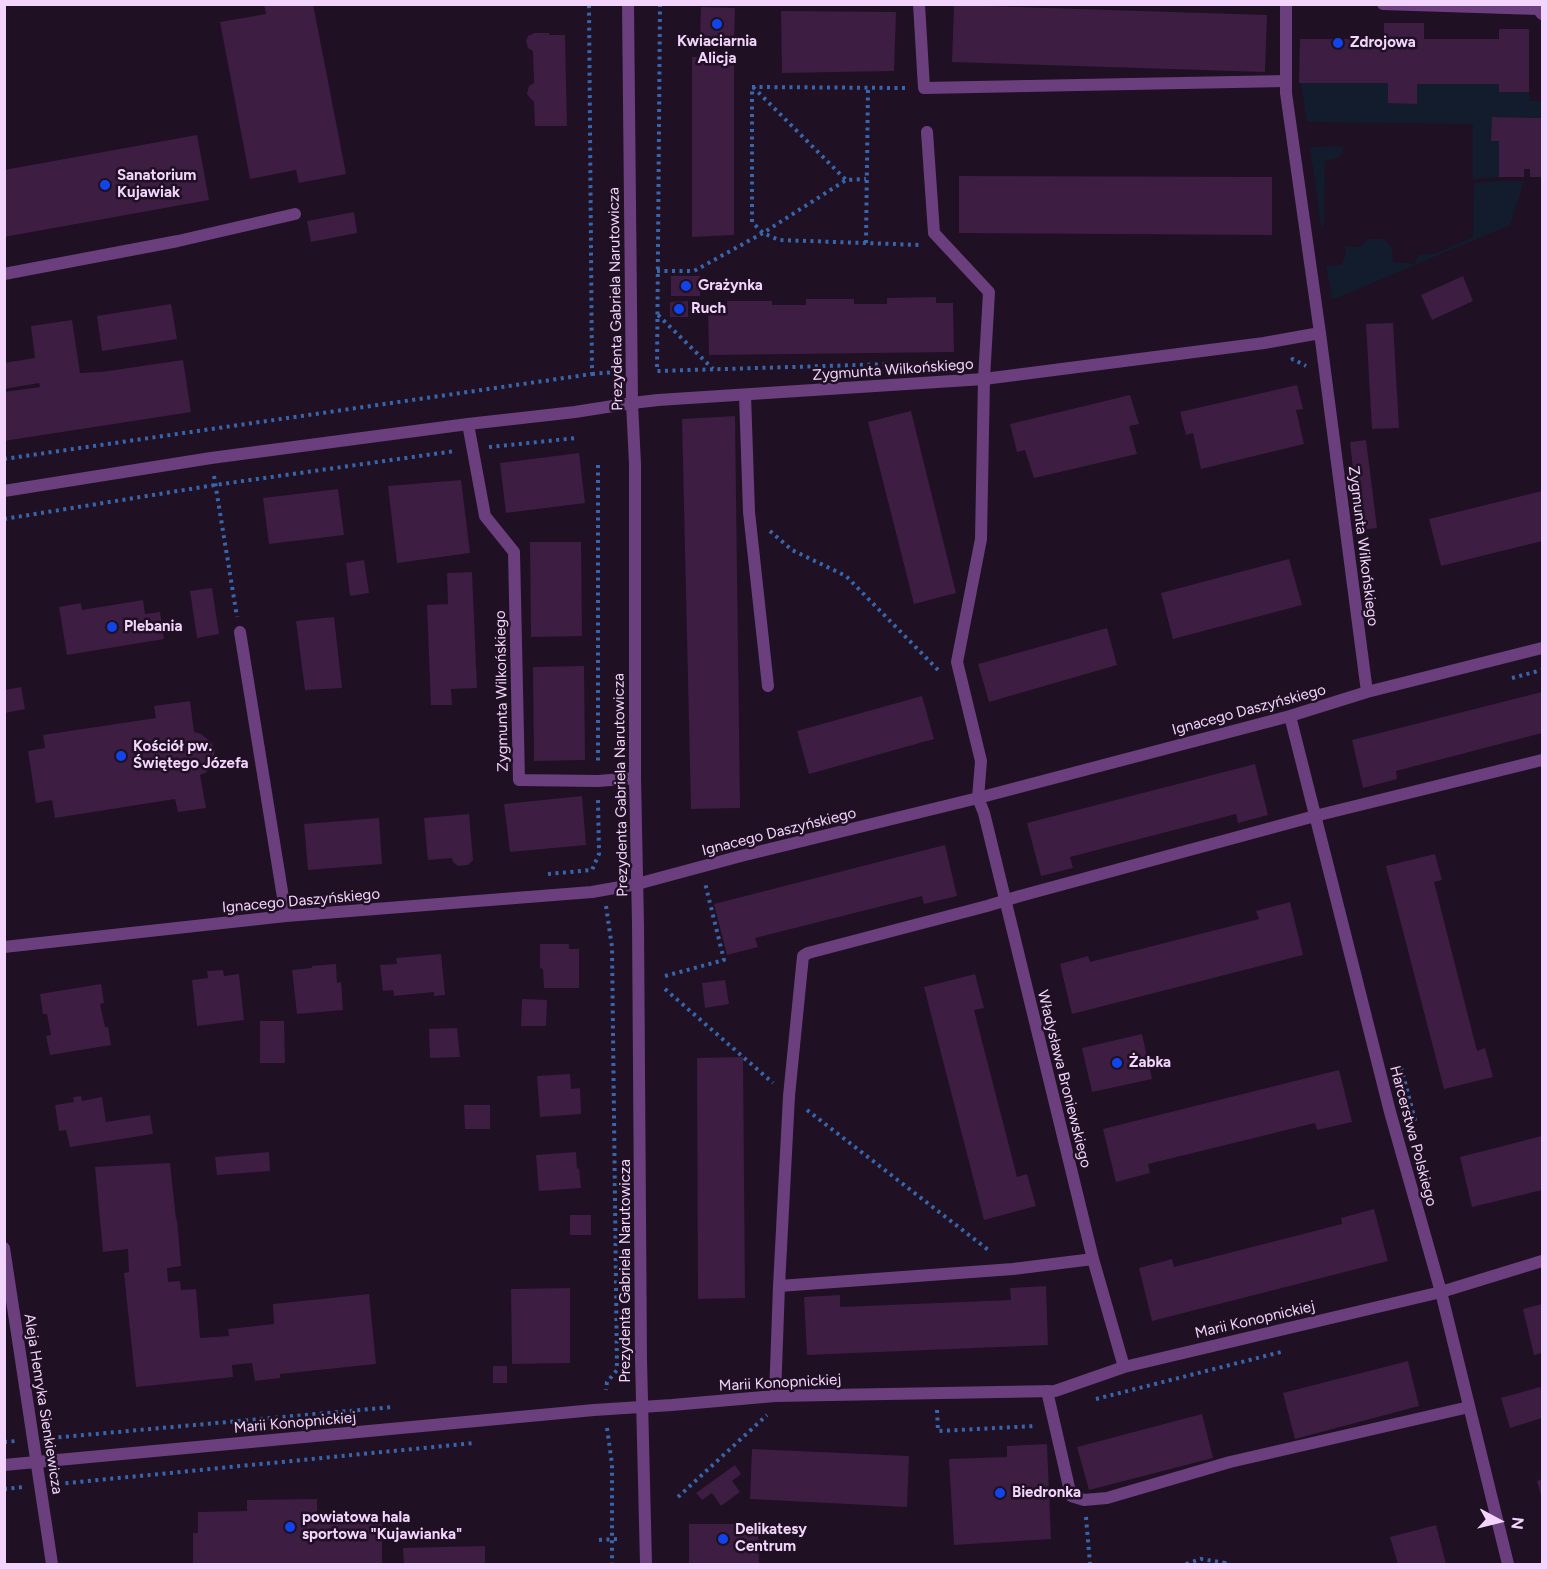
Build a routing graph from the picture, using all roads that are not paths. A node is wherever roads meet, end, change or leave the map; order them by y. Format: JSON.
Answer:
{"nodes":[{"id":1,"x":628,"y":4,"type":"edge"},
{"id":2,"x":919,"y":4,"type":"edge"},
{"id":3,"x":1286,"y":4,"type":"edge"},
{"id":4,"x":1383,"y":4,"type":"edge"},
{"id":5,"x":1542,"y":14,"type":"edge"},
{"id":6,"x":1286,"y":81,"type":"junction"},
{"id":7,"x":927,"y":132,"type":"dead end"},
{"id":8,"x":295,"y":214,"type":"dead end"},
{"id":9,"x":4,"y":274,"type":"edge"},
{"id":10,"x":1320,"y":333,"type":"junction"},
{"id":11,"x":984,"y":379,"type":"junction"},
{"id":12,"x":745,"y":395,"type":"junction"},
{"id":13,"x":632,"y":403,"type":"junction"},
{"id":14,"x":468,"y":424,"type":"junction"},
{"id":15,"x":4,"y":491,"type":"edge"},
{"id":16,"x":240,"y":632,"type":"road end"},
{"id":17,"x":1542,"y":648,"type":"edge"},
{"id":18,"x":768,"y":686,"type":"dead end"},
{"id":19,"x":1366,"y":692,"type":"junction"},
{"id":20,"x":1290,"y":716,"type":"junction"},
{"id":21,"x":1542,"y":760,"type":"edge"},
{"id":22,"x":635,"y":778,"type":"junction"},
{"id":23,"x":978,"y":798,"type":"junction"},
{"id":24,"x":1315,"y":816,"type":"junction"},
{"id":25,"x":637,"y":884,"type":"junction"},
{"id":26,"x":1005,"y":900,"type":"junction"},
{"id":27,"x":286,"y":916,"type":"junction"},
{"id":28,"x":4,"y":947,"type":"edge"},
{"id":29,"x":4,"y":1248,"type":"edge"},
{"id":30,"x":1093,"y":1259,"type":"junction"},
{"id":31,"x":1542,"y":1262,"type":"edge"},
{"id":32,"x":779,"y":1286,"type":"junction"},
{"id":33,"x":1441,"y":1292,"type":"junction"},
{"id":34,"x":1125,"y":1367,"type":"junction"},
{"id":35,"x":1047,"y":1391,"type":"junction"},
{"id":36,"x":775,"y":1396,"type":"junction"},
{"id":37,"x":642,"y":1407,"type":"junction"},
{"id":38,"x":1469,"y":1407,"type":"junction"},
{"id":39,"x":36,"y":1462,"type":"junction"},
{"id":40,"x":4,"y":1465,"type":"edge"},
{"id":41,"x":52,"y":1564,"type":"edge"},
{"id":42,"x":646,"y":1564,"type":"edge"},
{"id":43,"x":1508,"y":1564,"type":"edge"}],
"edges":[{"from":1,"to":13,"type":"street","name":"Prezydenta Gabriela Narutowicza"},
{"from":2,"to":6,"type":"street"},
{"from":3,"to":6,"type":"street","name":"Zygmunta Wilkońskiego"},
{"from":4,"to":5,"type":"street"},
{"from":6,"to":10,"type":"street","name":"Zygmunta Wilkońskiego"},
{"from":7,"to":11,"type":"street"},
{"from":8,"to":9,"type":"street"},
{"from":10,"to":11,"type":"street","name":"Zygmunta Wilkońskiego"},
{"from":10,"to":19,"type":"street","name":"Zygmunta Wilkońskiego"},
{"from":11,"to":12,"type":"street","name":"Zygmunta Wilkońskiego"},
{"from":11,"to":23,"type":"street"},
{"from":12,"to":13,"type":"street","name":"Zygmunta Wilkońskiego"},
{"from":12,"to":18,"type":"street"},
{"from":13,"to":14,"type":"street","name":"Zygmunta Wilkońskiego"},
{"from":13,"to":22,"type":"street","name":"Prezydenta Gabriela Narutowicza"},
{"from":14,"to":15,"type":"street","name":"Zygmunta Wilkońskiego"},
{"from":14,"to":22,"type":"street","name":"Zygmunta Wilkońskiego"},
{"from":16,"to":27,"type":"street"},
{"from":17,"to":19,"type":"street","name":"Ignacego Daszyńskiego"},
{"from":19,"to":20,"type":"street","name":"Ignacego Daszyńskiego"},
{"from":20,"to":23,"type":"street","name":"Ignacego Daszyńskiego"},
{"from":20,"to":24,"type":"street","name":"Harcerstwa Polskiego"},
{"from":21,"to":24,"type":"street"},
{"from":22,"to":25,"type":"street","name":"Prezydenta Gabriela Narutowicza"},
{"from":23,"to":25,"type":"street","name":"Ignacego Daszyńskiego"},
{"from":23,"to":26,"type":"street","name":"Władysława Broniewskiego"},
{"from":24,"to":26,"type":"street"},
{"from":24,"to":33,"type":"street","name":"Harcerstwa Polskiego"},
{"from":25,"to":27,"type":"street","name":"Ignacego Daszyńskiego"},
{"from":25,"to":37,"type":"street","name":"Prezydenta Gabriela Narutowicza"},
{"from":26,"to":30,"type":"street","name":"Władysława Broniewskiego"},
{"from":26,"to":32,"type":"street"},
{"from":27,"to":28,"type":"street","name":"Ignacego Daszyńskiego"},
{"from":29,"to":39,"type":"street","name":"Aleja Henryka Sienkiewicza"},
{"from":30,"to":32,"type":"street"},
{"from":30,"to":34,"type":"street","name":"Władysława Broniewskiego"},
{"from":31,"to":33,"type":"street","name":"Marii Konopnickiej"},
{"from":32,"to":36,"type":"street"},
{"from":33,"to":34,"type":"street","name":"Marii Konopnickiej"},
{"from":33,"to":38,"type":"street","name":"Harcerstwa Polskiego"},
{"from":34,"to":35,"type":"street","name":"Marii Konopnickiej"},
{"from":35,"to":36,"type":"street","name":"Marii Konopnickiej"},
{"from":35,"to":38,"type":"street"},
{"from":36,"to":37,"type":"street","name":"Marii Konopnickiej"},
{"from":37,"to":39,"type":"street","name":"Marii Konopnickiej"},
{"from":37,"to":42,"type":"street","name":"Prezydenta Gabriela Narutowicza"},
{"from":38,"to":43,"type":"street","name":"Harcerstwa Polskiego"},
{"from":39,"to":40,"type":"street","name":"Marii Konopnickiej"},
{"from":39,"to":41,"type":"street","name":"Aleja Henryka Sienkiewicza"}]}
